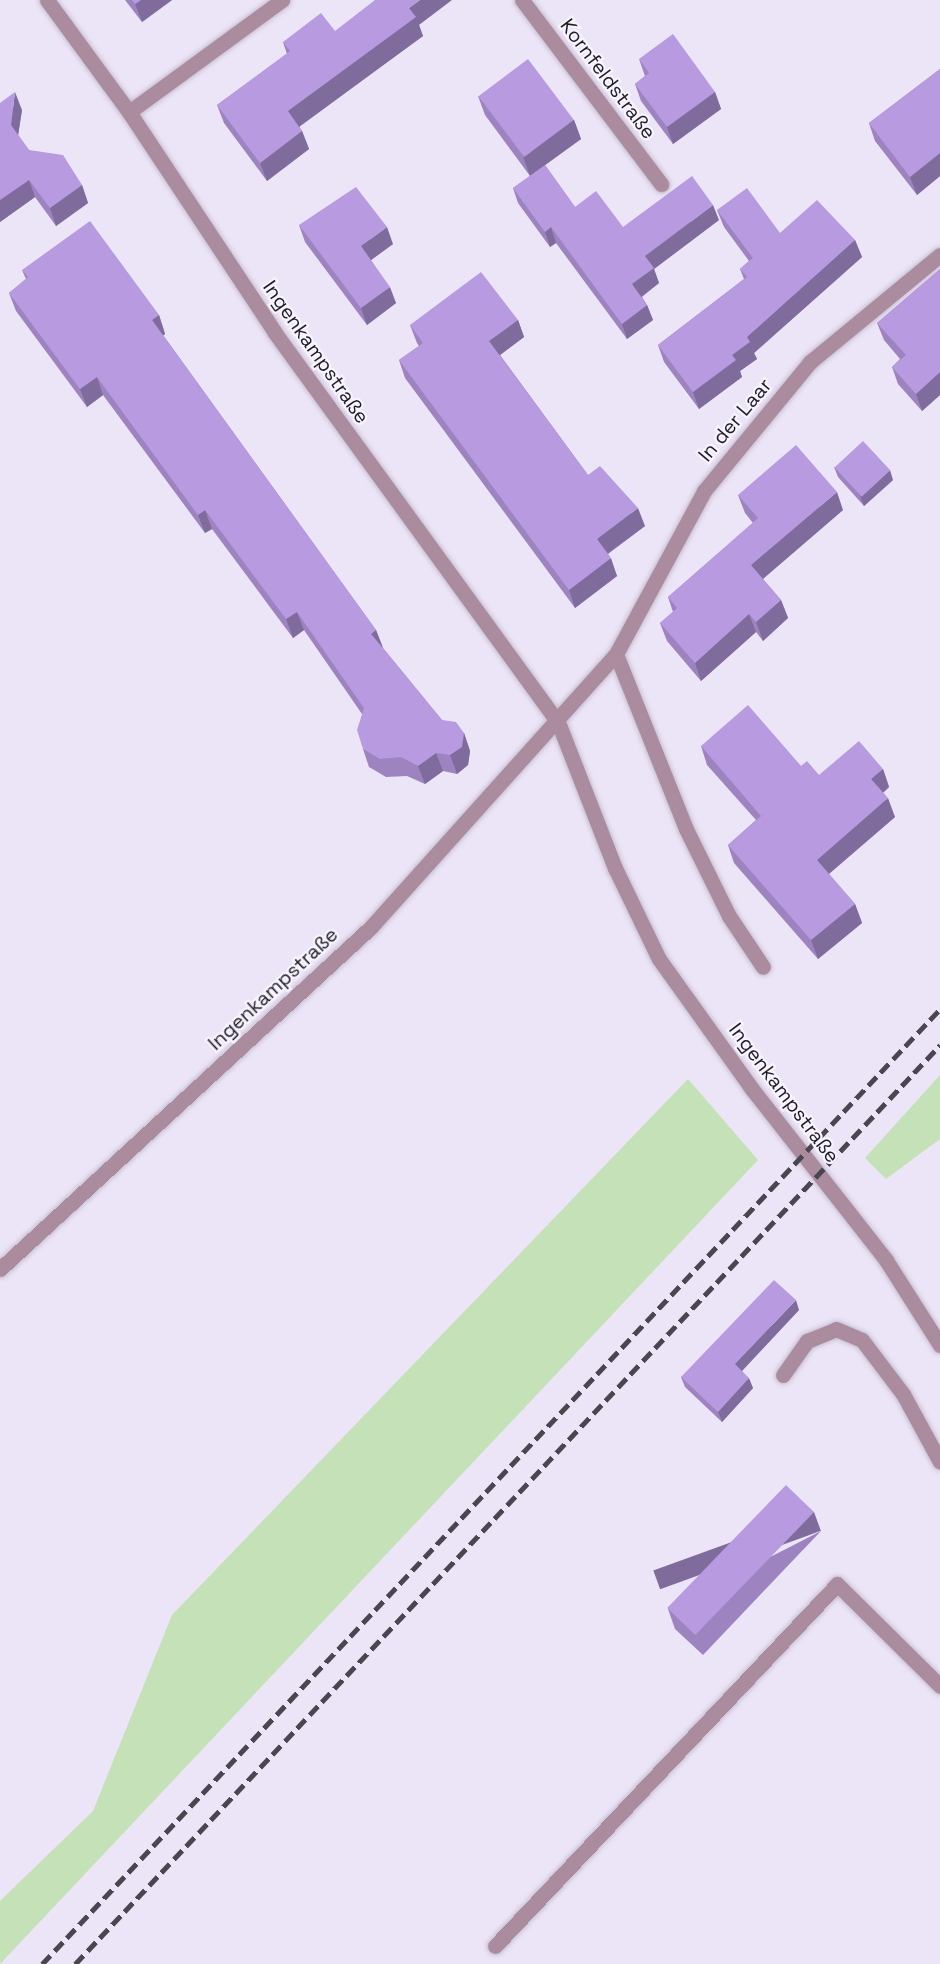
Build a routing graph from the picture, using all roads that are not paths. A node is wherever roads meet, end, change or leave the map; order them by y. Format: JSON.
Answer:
{"nodes":[{"id":1,"x":46,"y":0,"type":"edge"},
{"id":2,"x":282,"y":0,"type":"edge"},
{"id":3,"x":522,"y":0,"type":"edge"},
{"id":4,"x":129,"y":112,"type":"junction"},
{"id":5,"x":661,"y":184,"type":"dead end"},
{"id":6,"x":940,"y":255,"type":"edge"},
{"id":7,"x":616,"y":654,"type":"junction"},
{"id":8,"x":558,"y":723,"type":"junction"},
{"id":9,"x":763,"y":967,"type":"dead end"},
{"id":10,"x":0,"y":1269,"type":"edge"},
{"id":11,"x":940,"y":1345,"type":"edge"},
{"id":12,"x":783,"y":1375,"type":"dead end"},
{"id":13,"x":940,"y":1462,"type":"edge"},
{"id":14,"x":940,"y":1686,"type":"edge"},
{"id":15,"x":495,"y":1946,"type":"dead end"}],
"edges":[{"from":1,"to":4,"type":"street","name":"Ingenkampstraße"},
{"from":2,"to":4,"type":"street"},
{"from":3,"to":5,"type":"street","name":"Kornfeldstraße"},
{"from":4,"to":8,"type":"street","name":"Ingenkampstraße"},
{"from":6,"to":7,"type":"street","name":"In der Laar"},
{"from":7,"to":8,"type":"street","name":"In der Laar"},
{"from":7,"to":9,"type":"street"},
{"from":8,"to":10,"type":"street","name":"Ingenkampstraße"},
{"from":8,"to":11,"type":"street","name":"Ingenkampstraße"},
{"from":12,"to":13,"type":"street"},
{"from":14,"to":15,"type":"street"}]}
